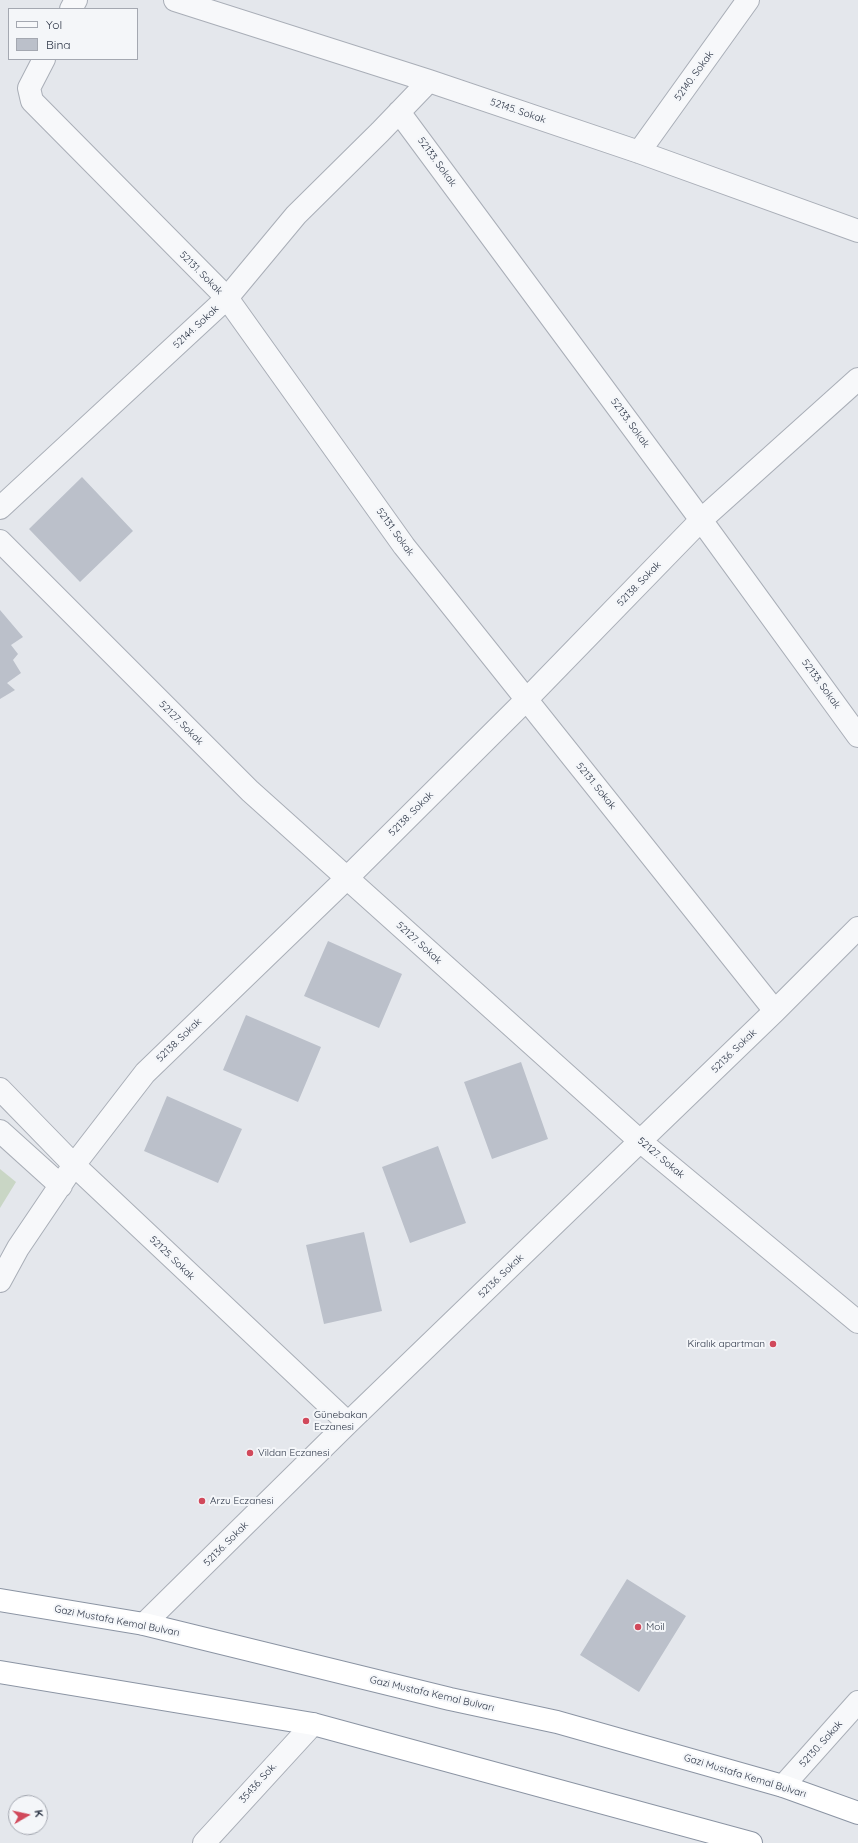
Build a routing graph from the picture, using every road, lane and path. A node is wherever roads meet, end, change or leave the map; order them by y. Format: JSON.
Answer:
{"nodes":[{"id":1,"x":175,"y":0,"type":"edge"},
{"id":2,"x":748,"y":0,"type":"edge"},
{"id":3,"x":43,"y":60,"type":"edge"},
{"id":4,"x":428,"y":81,"type":"junction"},
{"id":5,"x":399,"y":112,"type":"junction"},
{"id":6,"x":639,"y":152,"type":"junction"},
{"id":7,"x":858,"y":231,"type":"edge"},
{"id":8,"x":227,"y":298,"type":"junction"},
{"id":9,"x":858,"y":379,"type":"edge"},
{"id":10,"x":0,"y":508,"type":"edge"},
{"id":11,"x":701,"y":520,"type":"junction"},
{"id":12,"x":0,"y":541,"type":"edge"},
{"id":13,"x":526,"y":699,"type":"junction"},
{"id":14,"x":858,"y":736,"type":"edge"},
{"id":15,"x":347,"y":878,"type":"junction"},
{"id":16,"x":858,"y":928,"type":"edge"},
{"id":17,"x":775,"y":1011,"type":"junction"},
{"id":18,"x":0,"y":1090,"type":"edge"},
{"id":19,"x":0,"y":1131,"type":"edge"},
{"id":20,"x":640,"y":1141,"type":"junction"},
{"id":21,"x":74,"y":1165,"type":"junction"},
{"id":22,"x":60,"y":1186,"type":"junction"},
{"id":23,"x":9,"y":1247,"type":"edge"},
{"id":24,"x":0,"y":1280,"type":"edge"},
{"id":25,"x":858,"y":1322,"type":"edge"},
{"id":26,"x":348,"y":1423,"type":"junction"},
{"id":27,"x":0,"y":1600,"type":"edge"},
{"id":28,"x":144,"y":1624,"type":"junction"},
{"id":29,"x":0,"y":1672,"type":"edge"},
{"id":30,"x":858,"y":1702,"type":"edge"},
{"id":31,"x":313,"y":1724,"type":"junction"},
{"id":32,"x":783,"y":1786,"type":"junction"},
{"id":33,"x":858,"y":1813,"type":"edge"},
{"id":34,"x":204,"y":1843,"type":"edge"},
{"id":35,"x":751,"y":1843,"type":"edge"}],
"edges":[{"from":1,"to":4,"type":"street","name":"52145. Sokak"},
{"from":2,"to":6,"type":"street","name":"52140. Sokak"},
{"from":3,"to":8,"type":"street","name":"52131. Sokak"},
{"from":4,"to":5,"type":"street","name":"52144. Sokak"},
{"from":4,"to":6,"type":"street","name":"52145. Sokak"},
{"from":5,"to":8,"type":"street","name":"52144. Sokak"},
{"from":5,"to":11,"type":"street","name":"52133. Sokak"},
{"from":6,"to":7,"type":"street","name":"52145. Sokak"},
{"from":8,"to":10,"type":"street","name":"52144. Sokak"},
{"from":8,"to":13,"type":"street","name":"52131. Sokak"},
{"from":9,"to":11,"type":"street","name":"52138. Sokak"},
{"from":11,"to":13,"type":"street","name":"52138. Sokak"},
{"from":11,"to":14,"type":"street","name":"52133. Sokak"},
{"from":12,"to":15,"type":"street","name":"52127. Sokak"},
{"from":13,"to":15,"type":"street","name":"52138. Sokak"},
{"from":13,"to":17,"type":"street","name":"52131. Sokak"},
{"from":15,"to":20,"type":"street","name":"52127. Sokak"},
{"from":15,"to":21,"type":"street","name":"52138. Sokak"},
{"from":16,"to":17,"type":"street","name":"52136. Sokak"},
{"from":17,"to":20,"type":"street","name":"52136. Sokak"},
{"from":18,"to":21,"type":"street","name":"52125. Sokak"},
{"from":19,"to":22,"type":"street"},
{"from":20,"to":25,"type":"street","name":"52127. Sokak"},
{"from":20,"to":26,"type":"street","name":"52136. Sokak"},
{"from":21,"to":22,"type":"street","name":"52138. Sokak"},
{"from":21,"to":26,"type":"street","name":"52125. Sokak"},
{"from":22,"to":23,"type":"street","name":"52138. Sokak"},
{"from":23,"to":24,"type":"street","name":"52138. Sokak"},
{"from":26,"to":28,"type":"street","name":"52136. Sokak"},
{"from":27,"to":28,"type":"highway","name":"Gazi Mustafa Kemal Bulvarı"},
{"from":28,"to":32,"type":"highway","name":"Gazi Mustafa Kemal Bulvarı"},
{"from":29,"to":31,"type":"highway"},
{"from":30,"to":32,"type":"street","name":"52130. Sokak"},
{"from":31,"to":34,"type":"street","name":"35436. Sok."},
{"from":31,"to":35,"type":"highway"},
{"from":32,"to":33,"type":"highway","name":"Gazi Mustafa Kemal Bulvarı"}]}
